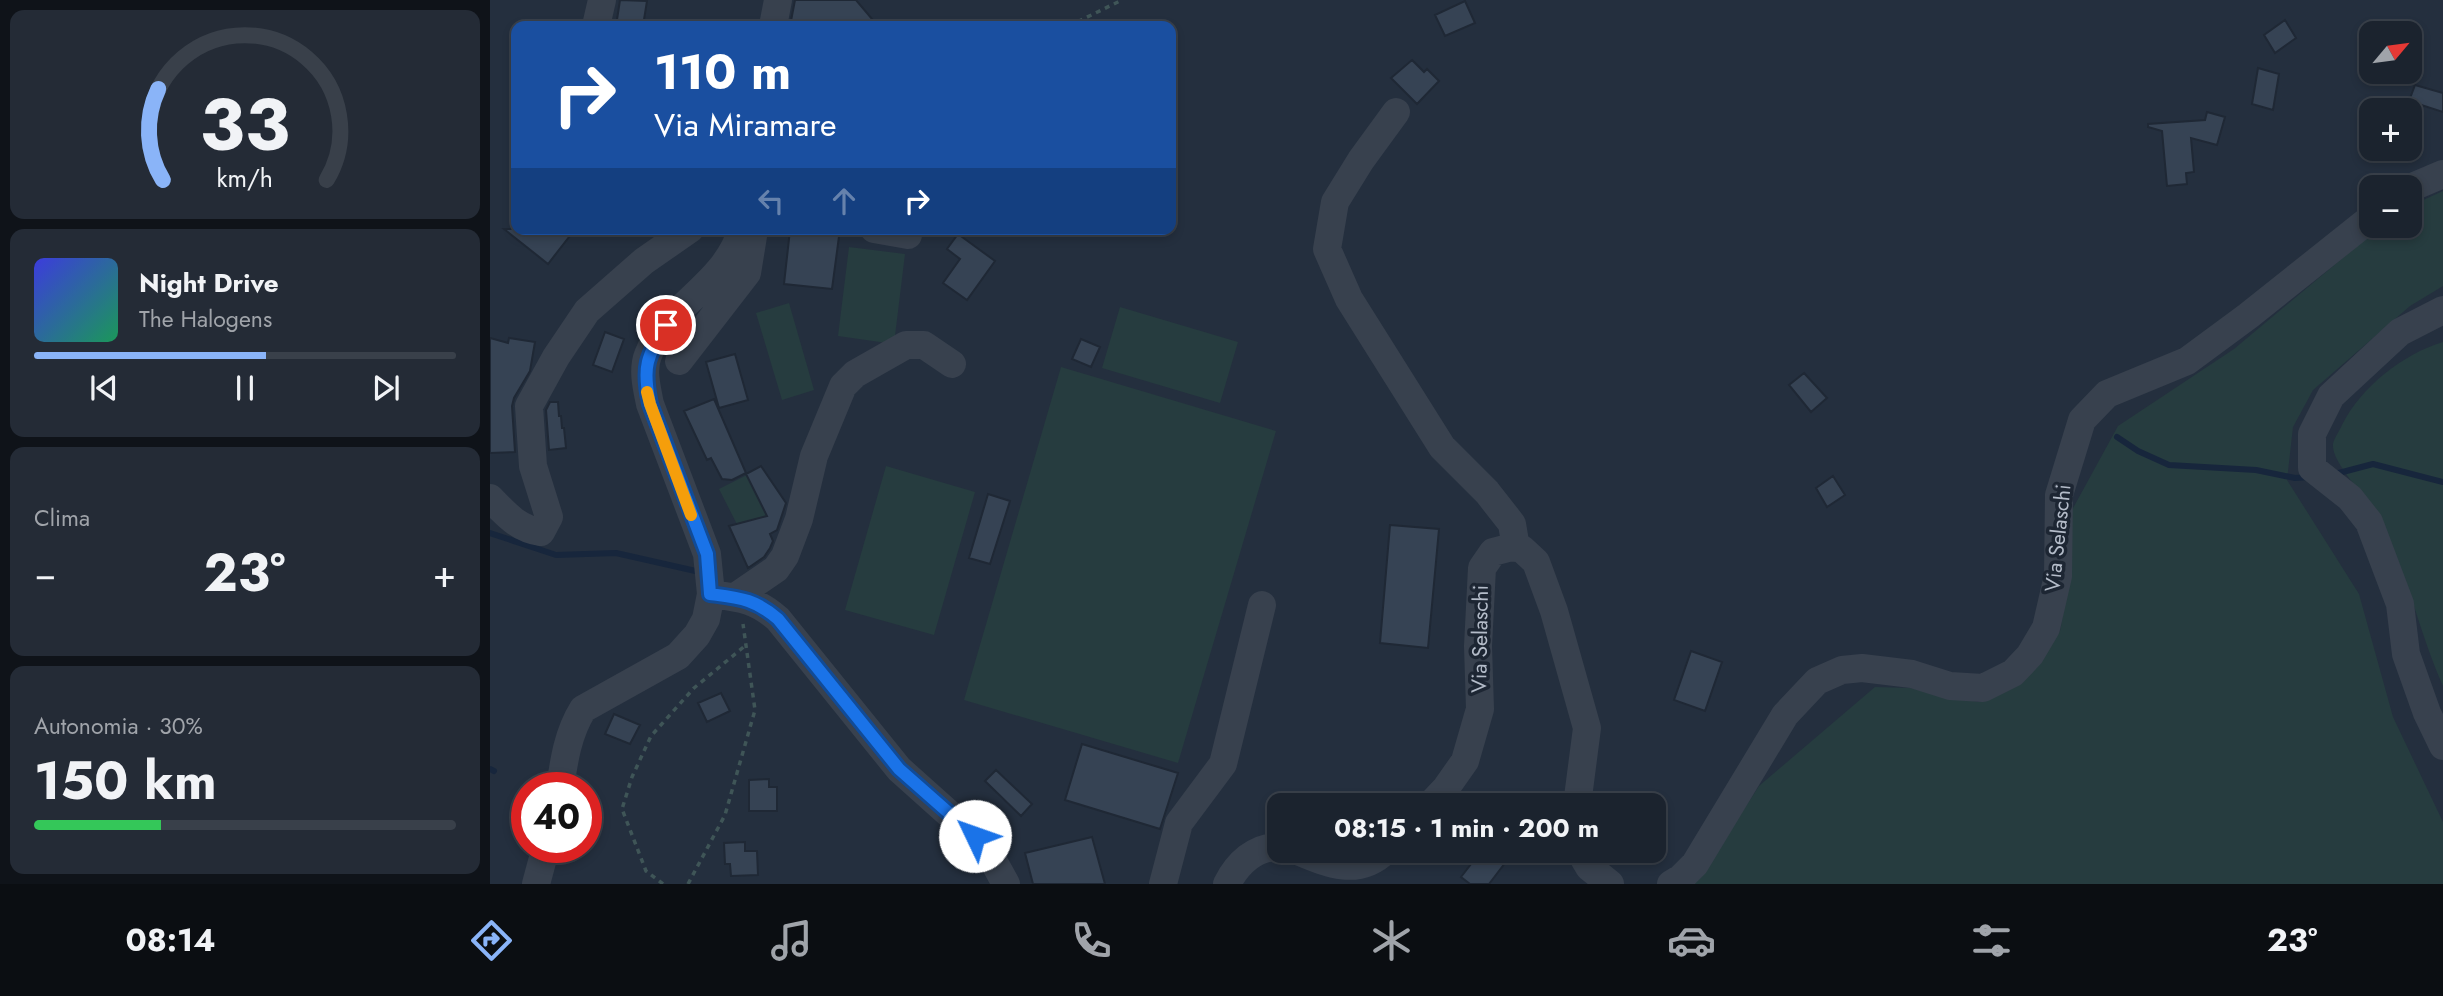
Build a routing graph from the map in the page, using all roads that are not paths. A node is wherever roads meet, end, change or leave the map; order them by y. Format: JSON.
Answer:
{"nodes":[{"id":1,"x":602,"y":0,"type":"edge"},
{"id":2,"x":778,"y":0,"type":"edge"},
{"id":3,"x":597,"y":21,"type":"edge"},
{"id":4,"x":774,"y":21,"type":"edge"},
{"id":5,"x":1396,"y":112,"type":"dead end"},
{"id":6,"x":2443,"y":174,"type":"edge"},
{"id":7,"x":2422,"y":183,"type":"edge"},
{"id":8,"x":2359,"y":228,"type":"edge"},
{"id":9,"x":681,"y":235,"type":"edge"},
{"id":10,"x":740,"y":235,"type":"edge"},
{"id":11,"x":753,"y":235,"type":"edge"},
{"id":12,"x":2443,"y":310,"type":"edge"},
{"id":13,"x":679,"y":361,"type":"dead end"},
{"id":14,"x":952,"y":364,"type":"dead end"},
{"id":15,"x":490,"y":498,"type":"edge"},
{"id":16,"x":1516,"y":548,"type":"junction"},
{"id":17,"x":730,"y":597,"type":"junction"},
{"id":18,"x":1262,"y":605,"type":"dead end"},
{"id":19,"x":2443,"y":746,"type":"edge"},
{"id":20,"x":562,"y":772,"type":"edge"},
{"id":21,"x":1441,"y":793,"type":"edge"},
{"id":22,"x":1579,"y":793,"type":"edge"},
{"id":23,"x":1267,"y":848,"type":"edge"},
{"id":24,"x":542,"y":863,"type":"edge"},
{"id":25,"x":1327,"y":863,"type":"edge"},
{"id":26,"x":1366,"y":863,"type":"edge"},
{"id":27,"x":1587,"y":863,"type":"edge"},
{"id":28,"x":536,"y":884,"type":"edge"},
{"id":29,"x":1006,"y":884,"type":"edge"},
{"id":30,"x":1163,"y":884,"type":"edge"},
{"id":31,"x":1227,"y":884,"type":"edge"},
{"id":32,"x":1611,"y":884,"type":"edge"},
{"id":33,"x":1671,"y":884,"type":"edge"}],
"edges":[{"from":1,"to":3,"type":"street"},
{"from":2,"to":4,"type":"street"},
{"from":5,"to":16,"type":"street"},
{"from":6,"to":7,"type":"street"},
{"from":8,"to":33,"type":"street","name":"Via Selaschi"},
{"from":9,"to":15,"type":"street"},
{"from":10,"to":17,"type":"street"},
{"from":11,"to":13,"type":"street"},
{"from":12,"to":19,"type":"street"},
{"from":14,"to":17,"type":"street"},
{"from":16,"to":21,"type":"street","name":"Via Selaschi"},
{"from":16,"to":22,"type":"street"},
{"from":17,"to":20,"type":"street"},
{"from":17,"to":29,"type":"street"},
{"from":18,"to":30,"type":"street"},
{"from":23,"to":31,"type":"street"},
{"from":24,"to":28,"type":"street"},
{"from":25,"to":26,"type":"street"},
{"from":27,"to":32,"type":"street"}]}
